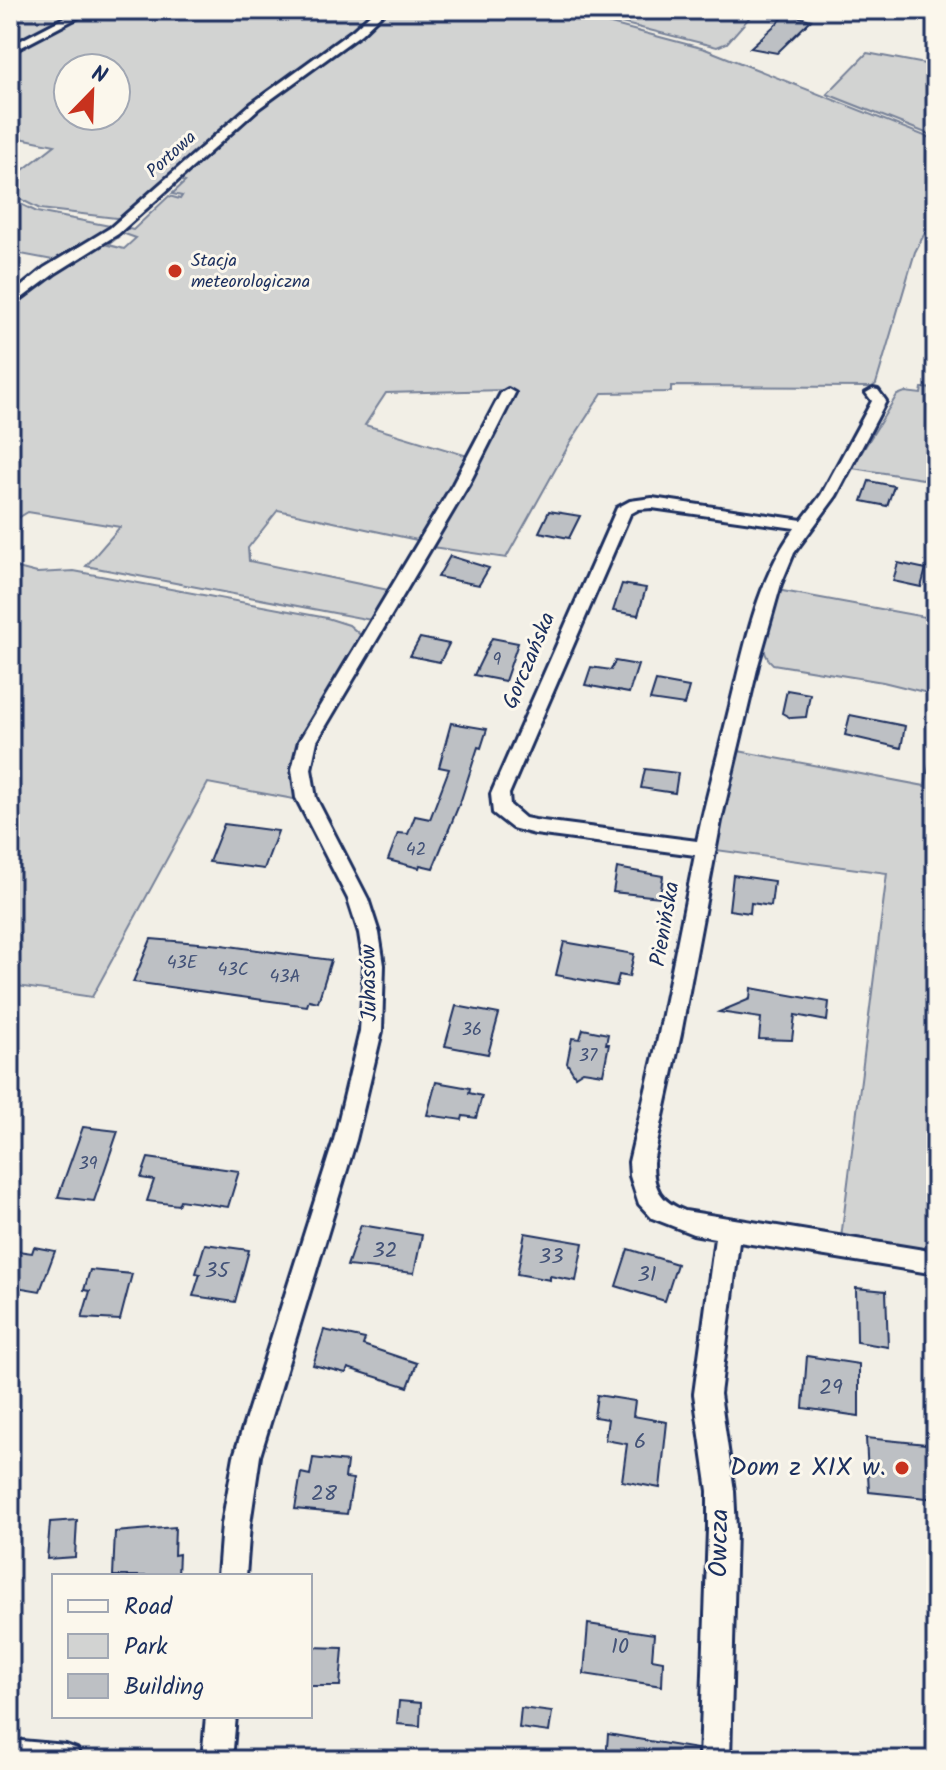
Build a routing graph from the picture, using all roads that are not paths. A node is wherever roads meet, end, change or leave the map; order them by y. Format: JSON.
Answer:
{"nodes":[{"id":1,"x":87,"y":10,"type":"edge"},
{"id":2,"x":381,"y":10,"type":"edge"},
{"id":3,"x":10,"y":50,"type":"edge"},
{"id":4,"x":10,"y":303,"type":"edge"},
{"id":5,"x":508,"y":393,"type":"dead end"},
{"id":6,"x":873,"y":393,"type":"dead end"},
{"id":7,"x":805,"y":525,"type":"junction"},
{"id":8,"x":705,"y":849,"type":"junction"},
{"id":9,"x":728,"y":1232,"type":"junction"},
{"id":10,"x":936,"y":1263,"type":"edge"},
{"id":11,"x":232,"y":1574,"type":"edge"},
{"id":12,"x":221,"y":1718,"type":"edge"},
{"id":13,"x":10,"y":1755,"type":"edge"},
{"id":14,"x":66,"y":1760,"type":"edge"},
{"id":15,"x":217,"y":1760,"type":"edge"},
{"id":16,"x":715,"y":1760,"type":"edge"}],
"edges":[{"from":1,"to":3,"type":"street"},
{"from":2,"to":4,"type":"street","name":"Portowa"},
{"from":5,"to":11,"type":"street","name":"Juhasów"},
{"from":6,"to":7,"type":"street","name":"Pienińska"},
{"from":7,"to":8,"type":"street","name":"Pienińska"},
{"from":7,"to":8,"type":"street","name":"Gorczańska"},
{"from":8,"to":9,"type":"street","name":"Pienińska"},
{"from":9,"to":10,"type":"street","name":"Pienińska"},
{"from":9,"to":16,"type":"street","name":"Owcza"},
{"from":12,"to":15,"type":"street"},
{"from":13,"to":14,"type":"street"}]}
